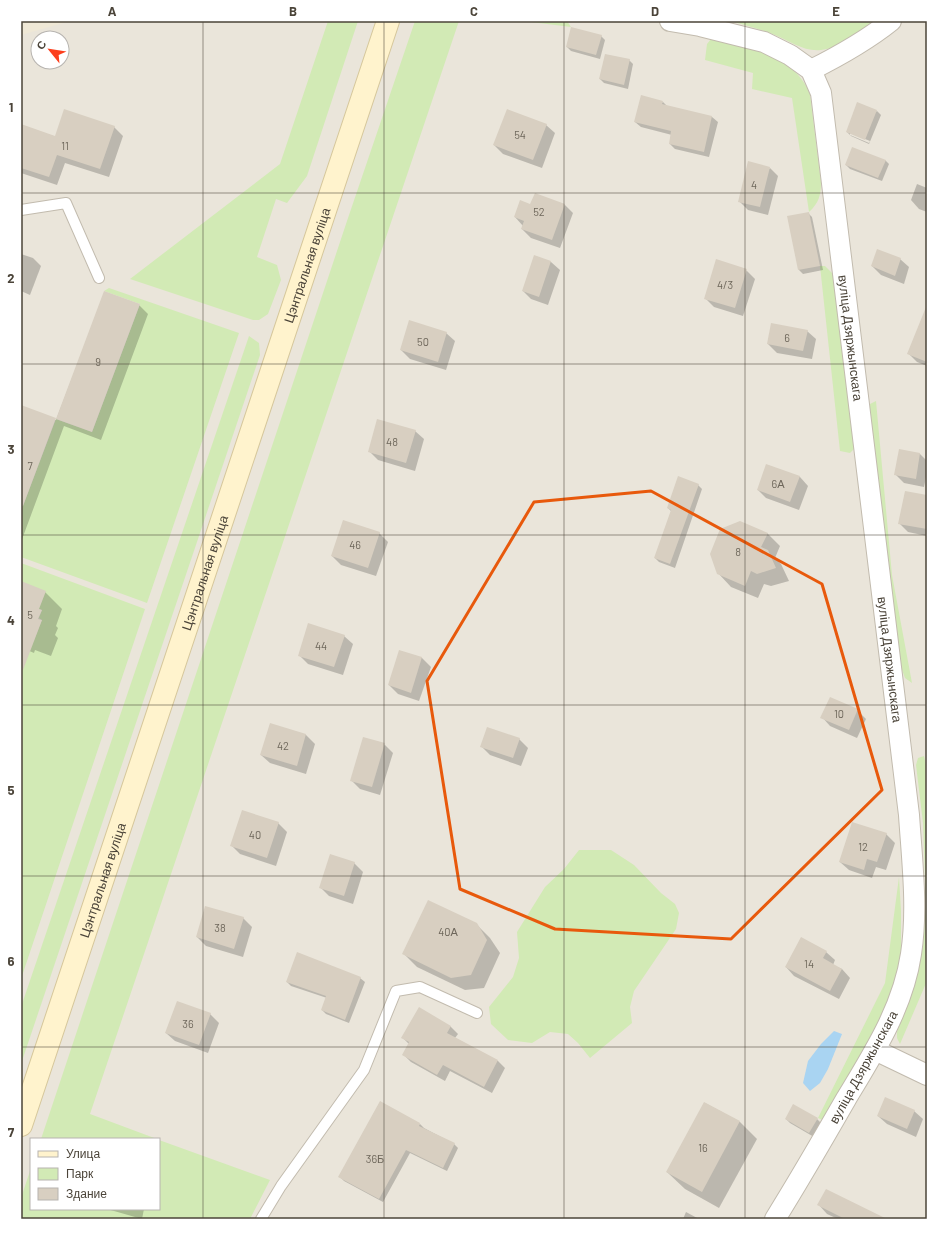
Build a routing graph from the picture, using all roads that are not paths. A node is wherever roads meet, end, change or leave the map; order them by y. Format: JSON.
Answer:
{"nodes":[{"id":1,"x":388,"y":21,"type":"edge"},
{"id":2,"x":670,"y":21,"type":"edge"},
{"id":3,"x":891,"y":21,"type":"edge"},
{"id":4,"x":700,"y":23,"type":"edge"},
{"id":5,"x":811,"y":70,"type":"junction"},
{"id":6,"x":21,"y":210,"type":"edge"},
{"id":7,"x":99,"y":278,"type":"dead end"},
{"id":8,"x":477,"y":1013,"type":"dead end"},
{"id":9,"x":875,"y":1050,"type":"junction"},
{"id":10,"x":927,"y":1075,"type":"edge"},
{"id":11,"x":21,"y":1125,"type":"edge"},
{"id":12,"x":261,"y":1219,"type":"edge"},
{"id":13,"x":776,"y":1219,"type":"edge"}],
"edges":[{"from":1,"to":11,"type":"main road","name":"Цэнтральная вуліца"},
{"from":2,"to":4,"type":"street"},
{"from":3,"to":5,"type":"street"},
{"from":4,"to":5,"type":"street"},
{"from":5,"to":9,"type":"street","name":"вуліца Дзяржынскага"},
{"from":6,"to":7,"type":"lane"},
{"from":8,"to":12,"type":"lane"},
{"from":9,"to":10,"type":"street"},
{"from":9,"to":13,"type":"street","name":"вуліца Дзяржынскага"}]}
